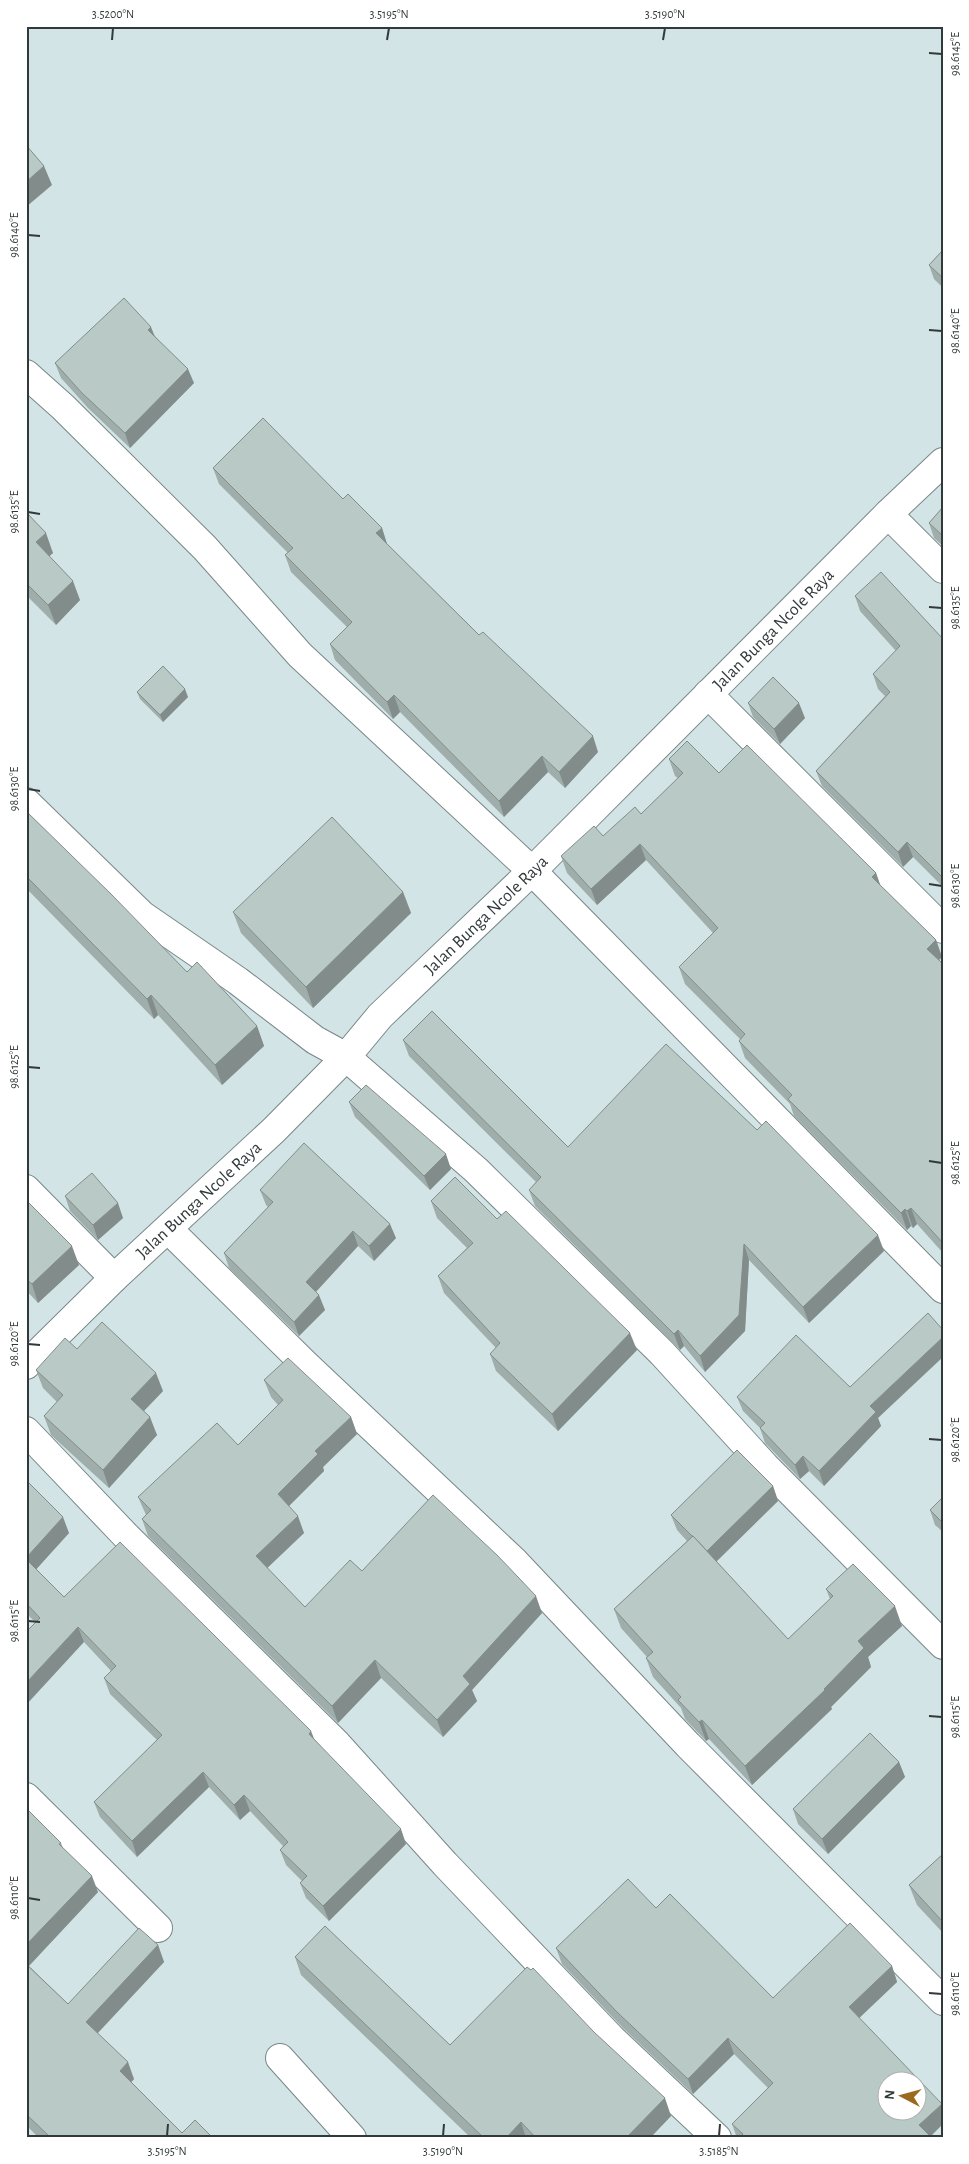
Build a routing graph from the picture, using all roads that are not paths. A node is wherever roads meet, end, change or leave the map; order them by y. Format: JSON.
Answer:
{"nodes":[{"id":1,"x":26,"y":374,"type":"edge"},
{"id":2,"x":943,"y":462,"type":"edge"},
{"id":3,"x":888,"y":514,"type":"junction"},
{"id":4,"x":943,"y":569,"type":"edge"},
{"id":5,"x":708,"y":694,"type":"junction"},
{"id":6,"x":26,"y":802,"type":"edge"},
{"id":7,"x":532,"y":871,"type":"junction"},
{"id":8,"x":943,"y":930,"type":"edge"},
{"id":9,"x":346,"y":1057,"type":"junction"},
{"id":10,"x":26,"y":1190,"type":"edge"},
{"id":11,"x":168,"y":1229,"type":"junction"},
{"id":12,"x":114,"y":1278,"type":"junction"},
{"id":13,"x":943,"y":1289,"type":"edge"},
{"id":14,"x":26,"y":1365,"type":"edge"},
{"id":15,"x":26,"y":1431,"type":"edge"},
{"id":16,"x":943,"y":1645,"type":"edge"},
{"id":17,"x":26,"y":1797,"type":"edge"},
{"id":18,"x":158,"y":1928,"type":"dead end"},
{"id":19,"x":943,"y":2000,"type":"edge"},
{"id":20,"x":280,"y":2058,"type":"dead end"},
{"id":21,"x":352,"y":2138,"type":"edge"},
{"id":22,"x":717,"y":2138,"type":"edge"}],
"edges":[{"from":1,"to":7,"type":"street"},
{"from":2,"to":3,"type":"street","name":"Jalan Bunga Ncole Raya"},
{"from":3,"to":4,"type":"street"},
{"from":3,"to":5,"type":"street","name":"Jalan Bunga Ncole Raya"},
{"from":5,"to":7,"type":"street","name":"Jalan Bunga Ncole Raya"},
{"from":5,"to":8,"type":"street"},
{"from":6,"to":9,"type":"street"},
{"from":7,"to":9,"type":"street","name":"Jalan Bunga Ncole Raya"},
{"from":7,"to":13,"type":"street"},
{"from":9,"to":11,"type":"street","name":"Jalan Bunga Ncole Raya"},
{"from":9,"to":16,"type":"street"},
{"from":10,"to":12,"type":"street"},
{"from":11,"to":12,"type":"street","name":"Jalan Bunga Ncole Raya"},
{"from":11,"to":19,"type":"street"},
{"from":12,"to":14,"type":"street","name":"Jalan Bunga Ncole Raya"},
{"from":15,"to":22,"type":"street"},
{"from":17,"to":18,"type":"street"},
{"from":20,"to":21,"type":"street"}]}
